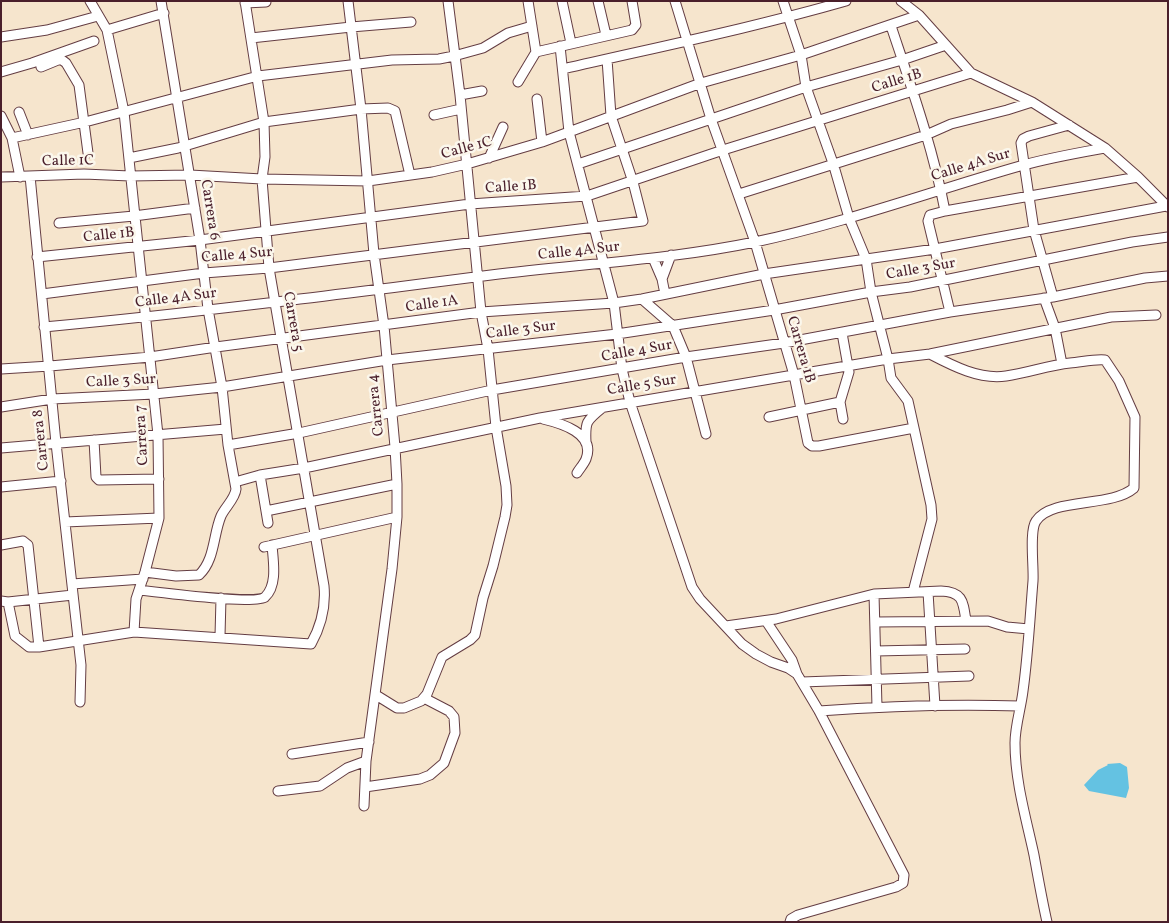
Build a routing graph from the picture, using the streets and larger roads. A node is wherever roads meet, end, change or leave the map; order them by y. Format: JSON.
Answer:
{"nodes":[{"id":1,"x":90,"y":1,"type":"edge"},
{"id":2,"x":161,"y":1,"type":"edge"},
{"id":3,"x":348,"y":1,"type":"edge"},
{"id":4,"x":448,"y":1,"type":"edge"},
{"id":5,"x":528,"y":1,"type":"edge"},
{"id":6,"x":562,"y":1,"type":"edge"},
{"id":7,"x":598,"y":1,"type":"edge"},
{"id":8,"x":632,"y":1,"type":"edge"},
{"id":9,"x":675,"y":1,"type":"edge"},
{"id":10,"x":783,"y":1,"type":"edge"},
{"id":11,"x":846,"y":1,"type":"edge"},
{"id":12,"x":901,"y":1,"type":"edge"},
{"id":13,"x":245,"y":2,"type":"edge"},
{"id":14,"x":266,"y":2,"type":"edge"},
{"id":15,"x":164,"y":13,"type":"junction"},
{"id":16,"x":919,"y":15,"type":"junction"},
{"id":17,"x":98,"y":16,"type":"junction"},
{"id":18,"x":789,"y":18,"type":"junction"},
{"id":19,"x":411,"y":22,"type":"dead end"},
{"id":20,"x":532,"y":26,"type":"junction"},
{"id":21,"x":891,"y":26,"type":"junction"},
{"id":22,"x":351,"y":27,"type":"junction"},
{"id":23,"x":606,"y":35,"type":"junction"},
{"id":24,"x":1,"y":37,"type":"edge"},
{"id":25,"x":109,"y":37,"type":"junction"},
{"id":26,"x":251,"y":38,"type":"junction"},
{"id":27,"x":94,"y":41,"type":"dead end"},
{"id":28,"x":688,"y":42,"type":"junction"},
{"id":29,"x":571,"y":43,"type":"junction"},
{"id":30,"x":946,"y":44,"type":"junction"},
{"id":31,"x":560,"y":46,"type":"junction"},
{"id":32,"x":536,"y":52,"type":"junction"},
{"id":33,"x":801,"y":55,"type":"junction"},
{"id":34,"x":454,"y":56,"type":"junction"},
{"id":35,"x":606,"y":59,"type":"junction"},
{"id":36,"x":902,"y":60,"type":"junction"},
{"id":37,"x":356,"y":64,"type":"junction"},
{"id":38,"x":41,"y":67,"type":"dead end"},
{"id":39,"x":563,"y":69,"type":"junction"},
{"id":40,"x":1,"y":72,"type":"edge"},
{"id":41,"x":971,"y":73,"type":"junction"},
{"id":42,"x":258,"y":76,"type":"junction"},
{"id":43,"x":518,"y":82,"type":"dead end"},
{"id":44,"x":701,"y":83,"type":"junction"},
{"id":45,"x":806,"y":87,"type":"junction"},
{"id":46,"x":482,"y":91,"type":"dead end"},
{"id":47,"x":913,"y":92,"type":"junction"},
{"id":48,"x":460,"y":95,"type":"junction"},
{"id":49,"x":176,"y":98,"type":"junction"},
{"id":50,"x":537,"y":100,"type":"dead end"},
{"id":51,"x":1032,"y":102,"type":"junction"},
{"id":52,"x":361,"y":109,"type":"junction"},
{"id":53,"x":461,"y":109,"type":"junction"},
{"id":54,"x":19,"y":112,"type":"dead end"},
{"id":55,"x":124,"y":112,"type":"junction"},
{"id":56,"x":434,"y":115,"type":"dead end"},
{"id":57,"x":1,"y":116,"type":"edge"},
{"id":58,"x":611,"y":116,"type":"junction"},
{"id":59,"x":711,"y":119,"type":"junction"},
{"id":60,"x":818,"y":121,"type":"junction"},
{"id":61,"x":85,"y":122,"type":"junction"},
{"id":62,"x":264,"y":122,"type":"junction"},
{"id":63,"x":1070,"y":125,"type":"junction"},
{"id":64,"x":4,"y":127,"type":"edge"},
{"id":65,"x":503,"y":128,"type":"dead end"},
{"id":66,"x":569,"y":132,"type":"junction"},
{"id":67,"x":28,"y":135,"type":"junction"},
{"id":68,"x":926,"y":135,"type":"junction"},
{"id":69,"x":12,"y":138,"type":"junction"},
{"id":70,"x":542,"y":142,"type":"junction"},
{"id":71,"x":184,"y":146,"type":"junction"},
{"id":72,"x":1105,"y":148,"type":"junction"},
{"id":73,"x":622,"y":149,"type":"junction"},
{"id":74,"x":723,"y":150,"type":"junction"},
{"id":75,"x":88,"y":153,"type":"dead end"},
{"id":76,"x":129,"y":158,"type":"junction"},
{"id":77,"x":489,"y":158,"type":"junction"},
{"id":78,"x":833,"y":163,"type":"junction"},
{"id":79,"x":467,"y":164,"type":"junction"},
{"id":80,"x":578,"y":164,"type":"junction"},
{"id":81,"x":1024,"y":164,"type":"junction"},
{"id":82,"x":190,"y":175,"type":"junction"},
{"id":83,"x":410,"y":175,"type":"junction"},
{"id":84,"x":1,"y":176,"type":"edge"},
{"id":85,"x":30,"y":176,"type":"junction"},
{"id":86,"x":130,"y":176,"type":"junction"},
{"id":87,"x":20,"y":177,"type":"junction"},
{"id":88,"x":1138,"y":177,"type":"junction"},
{"id":89,"x":262,"y":179,"type":"junction"},
{"id":90,"x":368,"y":181,"type":"junction"},
{"id":91,"x":633,"y":182,"type":"junction"},
{"id":92,"x":941,"y":189,"type":"junction"},
{"id":93,"x":739,"y":194,"type":"junction"},
{"id":94,"x":587,"y":196,"type":"junction"},
{"id":95,"x":1028,"y":196,"type":"junction"},
{"id":96,"x":470,"y":204,"type":"junction"},
{"id":97,"x":1167,"y":206,"type":"edge"},
{"id":98,"x":195,"y":208,"type":"junction"},
{"id":99,"x":945,"y":210,"type":"junction"},
{"id":100,"x":134,"y":216,"type":"junction"},
{"id":101,"x":371,"y":217,"type":"junction"},
{"id":102,"x":850,"y":218,"type":"junction"},
{"id":103,"x":59,"y":222,"type":"dead end"},
{"id":104,"x":593,"y":228,"type":"junction"},
{"id":105,"x":1034,"y":230,"type":"junction"},
{"id":106,"x":265,"y":231,"type":"junction"},
{"id":107,"x":1168,"y":237,"type":"edge"},
{"id":108,"x":200,"y":240,"type":"junction"},
{"id":109,"x":475,"y":241,"type":"junction"},
{"id":110,"x":755,"y":242,"type":"junction"},
{"id":111,"x":138,"y":246,"type":"junction"},
{"id":112,"x":935,"y":249,"type":"junction"},
{"id":113,"x":374,"y":254,"type":"junction"},
{"id":114,"x":671,"y":255,"type":"junction"},
{"id":115,"x":38,"y":257,"type":"junction"},
{"id":116,"x":653,"y":258,"type":"junction"},
{"id":117,"x":866,"y":259,"type":"junction"},
{"id":118,"x":1042,"y":260,"type":"junction"},
{"id":119,"x":604,"y":264,"type":"junction"},
{"id":120,"x":269,"y":268,"type":"junction"},
{"id":121,"x":204,"y":273,"type":"junction"},
{"id":122,"x":764,"y":274,"type":"junction"},
{"id":123,"x":1168,"y":276,"type":"edge"},
{"id":124,"x":478,"y":277,"type":"junction"},
{"id":125,"x":662,"y":279,"type":"junction"},
{"id":126,"x":141,"y":281,"type":"junction"},
{"id":127,"x":944,"y":281,"type":"junction"},
{"id":128,"x":379,"y":291,"type":"junction"},
{"id":129,"x":871,"y":292,"type":"junction"},
{"id":130,"x":42,"y":294,"type":"junction"},
{"id":131,"x":665,"y":294,"type":"junction"},
{"id":132,"x":642,"y":298,"type":"junction"},
{"id":133,"x":1048,"y":298,"type":"junction"},
{"id":134,"x":275,"y":302,"type":"junction"},
{"id":135,"x":614,"y":303,"type":"junction"},
{"id":136,"x":208,"y":309,"type":"junction"},
{"id":137,"x":774,"y":310,"type":"junction"},
{"id":138,"x":482,"y":312,"type":"junction"},
{"id":139,"x":950,"y":312,"type":"junction"},
{"id":140,"x":1156,"y":315,"type":"dead end"},
{"id":141,"x":145,"y":317,"type":"junction"},
{"id":142,"x":44,"y":326,"type":"junction"},
{"id":143,"x":384,"y":326,"type":"junction"},
{"id":144,"x":673,"y":326,"type":"junction"},
{"id":145,"x":881,"y":326,"type":"junction"},
{"id":146,"x":1055,"y":328,"type":"junction"},
{"id":147,"x":842,"y":333,"type":"junction"},
{"id":148,"x":617,"y":334,"type":"junction"},
{"id":149,"x":281,"y":339,"type":"junction"},
{"id":150,"x":784,"y":343,"type":"junction"},
{"id":151,"x":216,"y":347,"type":"junction"},
{"id":152,"x":488,"y":349,"type":"junction"},
{"id":153,"x":930,"y":354,"type":"junction"},
{"id":154,"x":150,"y":357,"type":"junction"},
{"id":155,"x":686,"y":358,"type":"junction"},
{"id":156,"x":888,"y":359,"type":"junction"},
{"id":157,"x":387,"y":360,"type":"junction"},
{"id":158,"x":1062,"y":364,"type":"junction"},
{"id":159,"x":50,"y":366,"type":"junction"},
{"id":160,"x":849,"y":367,"type":"junction"},
{"id":161,"x":1,"y":369,"type":"edge"},
{"id":162,"x":622,"y":369,"type":"junction"},
{"id":163,"x":794,"y":375,"type":"junction"},
{"id":164,"x":288,"y":376,"type":"junction"},
{"id":165,"x":222,"y":387,"type":"junction"},
{"id":166,"x":492,"y":390,"type":"junction"},
{"id":167,"x":694,"y":391,"type":"junction"},
{"id":168,"x":154,"y":394,"type":"junction"},
{"id":169,"x":52,"y":399,"type":"junction"},
{"id":170,"x":630,"y":402,"type":"junction"},
{"id":171,"x":840,"y":402,"type":"junction"},
{"id":172,"x":604,"y":406,"type":"junction"},
{"id":173,"x":1,"y":407,"type":"edge"},
{"id":174,"x":801,"y":410,"type":"junction"},
{"id":175,"x":391,"y":413,"type":"junction"},
{"id":176,"x":769,"y":417,"type":"dead end"},
{"id":177,"x":540,"y":418,"type":"junction"},
{"id":178,"x":843,"y":419,"type":"dead end"},
{"id":179,"x":496,"y":427,"type":"junction"},
{"id":180,"x":914,"y":428,"type":"junction"},
{"id":181,"x":226,"y":429,"type":"junction"},
{"id":182,"x":298,"y":433,"type":"junction"},
{"id":183,"x":706,"y":434,"type":"dead end"},
{"id":184,"x":158,"y":435,"type":"junction"},
{"id":185,"x":94,"y":440,"type":"junction"},
{"id":186,"x":56,"y":443,"type":"junction"},
{"id":187,"x":586,"y":443,"type":"junction"},
{"id":188,"x":228,"y":445,"type":"junction"},
{"id":189,"x":395,"y":447,"type":"junction"},
{"id":190,"x":1,"y":448,"type":"edge"},
{"id":191,"x":304,"y":468,"type":"junction"},
{"id":192,"x":577,"y":472,"type":"dead end"},
{"id":193,"x":260,"y":475,"type":"junction"},
{"id":194,"x":159,"y":479,"type":"junction"},
{"id":195,"x":61,"y":481,"type":"junction"},
{"id":196,"x":235,"y":482,"type":"junction"},
{"id":197,"x":397,"y":484,"type":"junction"},
{"id":198,"x":1,"y":487,"type":"edge"},
{"id":199,"x":310,"y":503,"type":"junction"},
{"id":200,"x":266,"y":511,"type":"junction"},
{"id":201,"x":396,"y":517,"type":"junction"},
{"id":202,"x":159,"y":518,"type":"junction"},
{"id":203,"x":65,"y":522,"type":"junction"},
{"id":204,"x":268,"y":522,"type":"dead end"},
{"id":205,"x":316,"y":535,"type":"junction"},
{"id":206,"x":1,"y":545,"type":"edge"},
{"id":207,"x":144,"y":576,"type":"junction"},
{"id":208,"x":72,"y":584,"type":"junction"},
{"id":209,"x":139,"y":590,"type":"junction"},
{"id":210,"x":913,"y":592,"type":"junction"},
{"id":211,"x":928,"y":592,"type":"junction"},
{"id":212,"x":874,"y":594,"type":"junction"},
{"id":213,"x":73,"y":596,"type":"junction"},
{"id":214,"x":222,"y":598,"type":"junction"},
{"id":215,"x":35,"y":600,"type":"junction"},
{"id":216,"x":5,"y":602,"type":"edge"},
{"id":217,"x":766,"y":621,"type":"junction"},
{"id":218,"x":930,"y":621,"type":"junction"},
{"id":219,"x":966,"y":621,"type":"junction"},
{"id":220,"x":875,"y":622,"type":"junction"},
{"id":221,"x":726,"y":626,"type":"junction"},
{"id":222,"x":1028,"y":629,"type":"junction"},
{"id":223,"x":134,"y":632,"type":"junction"},
{"id":224,"x":220,"y":636,"type":"junction"},
{"id":225,"x":78,"y":641,"type":"junction"},
{"id":226,"x":39,"y":647,"type":"junction"},
{"id":227,"x":932,"y":650,"type":"junction"},
{"id":228,"x":965,"y":650,"type":"dead end"},
{"id":229,"x":876,"y":651,"type":"junction"},
{"id":230,"x":969,"y":676,"type":"dead end"},
{"id":231,"x":932,"y":677,"type":"junction"},
{"id":232,"x":799,"y":678,"type":"junction"},
{"id":233,"x":876,"y":680,"type":"junction"},
{"id":234,"x":376,"y":695,"type":"junction"},
{"id":235,"x":424,"y":698,"type":"junction"},
{"id":236,"x":80,"y":702,"type":"dead end"},
{"id":237,"x":934,"y":706,"type":"junction"},
{"id":238,"x":1020,"y":706,"type":"junction"},
{"id":239,"x":877,"y":707,"type":"junction"},
{"id":240,"x":819,"y":711,"type":"junction"},
{"id":241,"x":369,"y":742,"type":"junction"},
{"id":242,"x":292,"y":754,"type":"dead end"},
{"id":243,"x":366,"y":761,"type":"junction"},
{"id":244,"x":365,"y":786,"type":"junction"},
{"id":245,"x":278,"y":791,"type":"dead end"},
{"id":246,"x":364,"y":806,"type":"dead end"},
{"id":247,"x":790,"y":922,"type":"edge"},
{"id":248,"x":1047,"y":922,"type":"edge"}],
"edges":[{"from":1,"to":17,"type":"street","name":"Carrera 7"},
{"from":2,"to":15,"type":"street","name":"Carrera 6"},
{"from":3,"to":22,"type":"street","name":"Carrera 4"},
{"from":4,"to":34,"type":"street"},
{"from":5,"to":20,"type":"street"},
{"from":6,"to":29,"type":"street"},
{"from":7,"to":23,"type":"street"},
{"from":8,"to":23,"type":"street"},
{"from":9,"to":28,"type":"street","name":"Carrera 1B"},
{"from":10,"to":18,"type":"street"},
{"from":11,"to":18,"type":"street"},
{"from":12,"to":16,"type":"street"},
{"from":13,"to":14,"type":"street"},
{"from":13,"to":26,"type":"street","name":"Carrera 5"},
{"from":15,"to":25,"type":"street"},
{"from":15,"to":49,"type":"street","name":"Carrera 6"},
{"from":16,"to":21,"type":"street","name":"Calle 1C"},
{"from":16,"to":30,"type":"street"},
{"from":17,"to":24,"type":"street"},
{"from":17,"to":25,"type":"street","name":"Carrera 7"},
{"from":18,"to":28,"type":"street"},
{"from":18,"to":33,"type":"street"},
{"from":19,"to":22,"type":"street"},
{"from":20,"to":32,"type":"street"},
{"from":20,"to":34,"type":"street"},
{"from":21,"to":33,"type":"street","name":"Calle 1C"},
{"from":21,"to":36,"type":"street"},
{"from":22,"to":26,"type":"street"},
{"from":22,"to":37,"type":"street","name":"Carrera 4"},
{"from":23,"to":29,"type":"street"},
{"from":25,"to":55,"type":"street","name":"Carrera 7"},
{"from":26,"to":42,"type":"street","name":"Carrera 5"},
{"from":27,"to":40,"type":"street"},
{"from":28,"to":35,"type":"street"},
{"from":28,"to":44,"type":"street","name":"Carrera 1B"},
{"from":29,"to":31,"type":"street"},
{"from":30,"to":36,"type":"street"},
{"from":30,"to":41,"type":"street"},
{"from":31,"to":32,"type":"street"},
{"from":31,"to":39,"type":"street"},
{"from":32,"to":43,"type":"street"},
{"from":33,"to":44,"type":"street","name":"Calle 1C"},
{"from":33,"to":45,"type":"street"},
{"from":34,"to":37,"type":"street"},
{"from":34,"to":48,"type":"street"},
{"from":35,"to":39,"type":"street"},
{"from":35,"to":58,"type":"street"},
{"from":36,"to":45,"type":"street"},
{"from":36,"to":47,"type":"street"},
{"from":37,"to":42,"type":"street"},
{"from":37,"to":52,"type":"street","name":"Carrera 4"},
{"from":38,"to":61,"type":"street"},
{"from":39,"to":66,"type":"street"},
{"from":41,"to":47,"type":"street","name":"Calle 1B"},
{"from":41,"to":51,"type":"street"},
{"from":42,"to":49,"type":"street"},
{"from":42,"to":62,"type":"street","name":"Carrera 5"},
{"from":44,"to":58,"type":"street","name":"Calle 1C"},
{"from":44,"to":59,"type":"street","name":"Carrera 1B"},
{"from":45,"to":59,"type":"street"},
{"from":45,"to":60,"type":"street"},
{"from":46,"to":48,"type":"street"},
{"from":47,"to":60,"type":"street","name":"Calle 1B"},
{"from":47,"to":68,"type":"street"},
{"from":48,"to":53,"type":"street"},
{"from":49,"to":55,"type":"street"},
{"from":49,"to":71,"type":"street","name":"Carrera 6"},
{"from":50,"to":70,"type":"street"},
{"from":51,"to":63,"type":"street"},
{"from":51,"to":68,"type":"street"},
{"from":52,"to":62,"type":"street"},
{"from":52,"to":83,"type":"street"},
{"from":52,"to":90,"type":"street","name":"Carrera 4"},
{"from":53,"to":56,"type":"street"},
{"from":53,"to":79,"type":"street"},
{"from":54,"to":67,"type":"street"},
{"from":55,"to":61,"type":"street"},
{"from":55,"to":76,"type":"street","name":"Carrera 7"},
{"from":57,"to":64,"type":"street"},
{"from":58,"to":66,"type":"street","name":"Calle 1C"},
{"from":58,"to":73,"type":"street"},
{"from":59,"to":73,"type":"street"},
{"from":59,"to":74,"type":"street","name":"Carrera 1B"},
{"from":60,"to":74,"type":"street","name":"Calle 1B"},
{"from":60,"to":78,"type":"street"},
{"from":61,"to":67,"type":"street"},
{"from":61,"to":75,"type":"street"},
{"from":62,"to":71,"type":"street"},
{"from":62,"to":89,"type":"street","name":"Carrera 5"},
{"from":63,"to":72,"type":"street"},
{"from":63,"to":81,"type":"street"},
{"from":64,"to":69,"type":"street"},
{"from":65,"to":77,"type":"street"},
{"from":66,"to":70,"type":"street","name":"Calle 1C"},
{"from":66,"to":80,"type":"street"},
{"from":67,"to":69,"type":"street"},
{"from":68,"to":78,"type":"street"},
{"from":68,"to":92,"type":"street"},
{"from":69,"to":87,"type":"street"},
{"from":70,"to":77,"type":"street","name":"Calle 1C"},
{"from":71,"to":76,"type":"street"},
{"from":71,"to":82,"type":"street","name":"Carrera 6"},
{"from":72,"to":81,"type":"street","name":"Calle 4A Sur"},
{"from":72,"to":88,"type":"street"},
{"from":73,"to":80,"type":"street"},
{"from":73,"to":91,"type":"street"},
{"from":74,"to":91,"type":"street","name":"Calle 1B"},
{"from":74,"to":93,"type":"street","name":"Carrera 1B"},
{"from":76,"to":86,"type":"street","name":"Carrera 7"},
{"from":77,"to":79,"type":"street","name":"Calle 1C"},
{"from":78,"to":93,"type":"street"},
{"from":78,"to":102,"type":"street"},
{"from":79,"to":83,"type":"street","name":"Calle 1C"},
{"from":79,"to":96,"type":"street"},
{"from":80,"to":94,"type":"street"},
{"from":81,"to":92,"type":"street","name":"Calle 4A Sur"},
{"from":81,"to":95,"type":"street"},
{"from":82,"to":86,"type":"street","name":"Calle 1C"},
{"from":82,"to":89,"type":"street","name":"Calle 1C"},
{"from":82,"to":98,"type":"street","name":"Carrera 6"},
{"from":83,"to":90,"type":"street","name":"Calle 1C"},
{"from":84,"to":87,"type":"street","name":"Calle 1C"},
{"from":85,"to":86,"type":"street","name":"Calle 1C"},
{"from":85,"to":87,"type":"street","name":"Calle 1C"},
{"from":85,"to":115,"type":"street","name":"Carrera 8"},
{"from":86,"to":100,"type":"street","name":"Carrera 7"},
{"from":88,"to":95,"type":"street"},
{"from":88,"to":97,"type":"street"},
{"from":89,"to":90,"type":"street","name":"Calle 1C"},
{"from":89,"to":106,"type":"street","name":"Carrera 5"},
{"from":90,"to":101,"type":"street","name":"Carrera 4"},
{"from":91,"to":94,"type":"street","name":"Calle 1B"},
{"from":91,"to":104,"type":"street","name":"Calle 4 Sur"},
{"from":92,"to":99,"type":"street"},
{"from":92,"to":102,"type":"street","name":"Calle 4A Sur"},
{"from":93,"to":110,"type":"street","name":"Carrera 1B"},
{"from":94,"to":96,"type":"street","name":"Calle 1B"},
{"from":94,"to":104,"type":"street"},
{"from":95,"to":99,"type":"street"},
{"from":95,"to":105,"type":"street"},
{"from":96,"to":101,"type":"street","name":"Calle 1B"},
{"from":96,"to":109,"type":"street"},
{"from":97,"to":105,"type":"street","name":"Calle 1A"},
{"from":98,"to":100,"type":"street"},
{"from":98,"to":108,"type":"street","name":"Carrera 6"},
{"from":99,"to":112,"type":"street"},
{"from":100,"to":103,"type":"street"},
{"from":100,"to":111,"type":"street","name":"Carrera 7"},
{"from":101,"to":106,"type":"street","name":"Calle 1B"},
{"from":101,"to":113,"type":"street","name":"Carrera 4"},
{"from":102,"to":110,"type":"street","name":"Calle 4A Sur"},
{"from":102,"to":117,"type":"street"},
{"from":104,"to":109,"type":"street","name":"Calle 4 Sur"},
{"from":104,"to":119,"type":"street"},
{"from":105,"to":112,"type":"street","name":"Calle 1A"},
{"from":105,"to":118,"type":"street"},
{"from":106,"to":108,"type":"street","name":"Calle 1B"},
{"from":106,"to":120,"type":"street","name":"Carrera 5"},
{"from":107,"to":118,"type":"street","name":"Calle 3 Sur"},
{"from":108,"to":111,"type":"street","name":"Calle 1B"},
{"from":108,"to":121,"type":"street","name":"Carrera 6"},
{"from":109,"to":113,"type":"street","name":"Calle 4 Sur"},
{"from":109,"to":124,"type":"street"},
{"from":110,"to":114,"type":"street","name":"Calle 4A Sur"},
{"from":110,"to":122,"type":"street","name":"Carrera 1B"},
{"from":111,"to":115,"type":"street","name":"Calle 1B"},
{"from":111,"to":126,"type":"street","name":"Carrera 7"},
{"from":112,"to":117,"type":"street","name":"Calle 1A"},
{"from":112,"to":127,"type":"street"},
{"from":113,"to":120,"type":"street","name":"Calle 4 Sur"},
{"from":113,"to":128,"type":"street","name":"Carrera 4"},
{"from":114,"to":116,"type":"street","name":"Calle 4A Sur"},
{"from":114,"to":125,"type":"street"},
{"from":115,"to":130,"type":"street","name":"Carrera 8"},
{"from":116,"to":119,"type":"street","name":"Calle 4A Sur"},
{"from":116,"to":125,"type":"street"},
{"from":117,"to":122,"type":"street","name":"Calle 1A"},
{"from":117,"to":129,"type":"street"},
{"from":118,"to":127,"type":"street","name":"Calle 3 Sur"},
{"from":118,"to":133,"type":"street"},
{"from":119,"to":124,"type":"street","name":"Calle 4A Sur"},
{"from":119,"to":135,"type":"street"},
{"from":120,"to":121,"type":"street","name":"Calle 4 Sur"},
{"from":120,"to":134,"type":"street","name":"Carrera 5"},
{"from":121,"to":126,"type":"street","name":"Calle 4 Sur"},
{"from":121,"to":136,"type":"street","name":"Carrera 6"},
{"from":122,"to":131,"type":"street","name":"Calle 1A"},
{"from":122,"to":137,"type":"street","name":"Carrera 1B"},
{"from":123,"to":133,"type":"street","name":"Calle 4 Sur"},
{"from":124,"to":128,"type":"street","name":"Calle 4A Sur"},
{"from":124,"to":138,"type":"street"},
{"from":125,"to":131,"type":"street"},
{"from":126,"to":130,"type":"street","name":"Calle 4 Sur"},
{"from":126,"to":141,"type":"street","name":"Carrera 7"},
{"from":127,"to":129,"type":"street","name":"Calle 3 Sur"},
{"from":127,"to":139,"type":"street"},
{"from":128,"to":134,"type":"street","name":"Calle 4A Sur"},
{"from":128,"to":143,"type":"street","name":"Carrera 4"},
{"from":129,"to":137,"type":"street","name":"Calle 3 Sur"},
{"from":129,"to":145,"type":"street"},
{"from":130,"to":142,"type":"street","name":"Carrera 8"},
{"from":131,"to":132,"type":"street","name":"Calle 1A"},
{"from":132,"to":135,"type":"street","name":"Calle 1A"},
{"from":132,"to":144,"type":"street"},
{"from":133,"to":139,"type":"street","name":"Calle 4 Sur"},
{"from":133,"to":146,"type":"street"},
{"from":134,"to":136,"type":"street","name":"Calle 4A Sur"},
{"from":134,"to":149,"type":"street","name":"Carrera 5"},
{"from":135,"to":138,"type":"street","name":"Calle 1A"},
{"from":135,"to":148,"type":"street"},
{"from":136,"to":141,"type":"street","name":"Calle 4A Sur"},
{"from":136,"to":151,"type":"street","name":"Carrera 6"},
{"from":137,"to":144,"type":"street","name":"Calle 3 Sur"},
{"from":137,"to":150,"type":"street","name":"Carrera 1B"},
{"from":138,"to":143,"type":"street","name":"Calle 1A"},
{"from":138,"to":152,"type":"street"},
{"from":139,"to":145,"type":"street","name":"Calle 4 Sur"},
{"from":140,"to":146,"type":"street","name":"Calle 5 Sur"},
{"from":141,"to":142,"type":"street","name":"Calle 4A Sur"},
{"from":141,"to":154,"type":"street","name":"Carrera 7"},
{"from":142,"to":159,"type":"street","name":"Carrera 8"},
{"from":143,"to":149,"type":"street","name":"Calle 1A"},
{"from":143,"to":157,"type":"street","name":"Carrera 4"},
{"from":144,"to":148,"type":"street","name":"Calle 3 Sur"},
{"from":144,"to":155,"type":"street"},
{"from":145,"to":147,"type":"street","name":"Calle 4 Sur"},
{"from":145,"to":156,"type":"street"},
{"from":146,"to":153,"type":"street","name":"Calle 5 Sur"},
{"from":146,"to":158,"type":"street"},
{"from":147,"to":150,"type":"street","name":"Calle 4 Sur"},
{"from":147,"to":160,"type":"street"},
{"from":148,"to":152,"type":"street","name":"Calle 3 Sur"},
{"from":148,"to":162,"type":"street"},
{"from":149,"to":151,"type":"street","name":"Calle 1A"},
{"from":149,"to":164,"type":"street","name":"Carrera 5"},
{"from":150,"to":155,"type":"street","name":"Calle 4 Sur"},
{"from":150,"to":163,"type":"street","name":"Carrera 1B"},
{"from":151,"to":154,"type":"street","name":"Calle 1A"},
{"from":151,"to":165,"type":"street","name":"Carrera 6"},
{"from":152,"to":157,"type":"street","name":"Calle 3 Sur"},
{"from":152,"to":166,"type":"street"},
{"from":153,"to":156,"type":"street","name":"Calle 5 Sur"},
{"from":153,"to":158,"type":"street"},
{"from":154,"to":159,"type":"street","name":"Calle 1A"},
{"from":154,"to":168,"type":"street","name":"Carrera 7"},
{"from":155,"to":162,"type":"street","name":"Calle 4 Sur"},
{"from":155,"to":167,"type":"street"},
{"from":156,"to":160,"type":"street","name":"Calle 5 Sur"},
{"from":156,"to":180,"type":"street"},
{"from":157,"to":164,"type":"street","name":"Calle 3 Sur"},
{"from":157,"to":175,"type":"street","name":"Carrera 4"},
{"from":158,"to":222,"type":"street"},
{"from":159,"to":161,"type":"street","name":"Calle 1A"},
{"from":159,"to":169,"type":"street","name":"Carrera 8"},
{"from":160,"to":163,"type":"street","name":"Calle 5 Sur"},
{"from":160,"to":171,"type":"street"},
{"from":162,"to":166,"type":"street","name":"Calle 4 Sur"},
{"from":162,"to":170,"type":"street"},
{"from":163,"to":167,"type":"street","name":"Calle 5 Sur"},
{"from":163,"to":174,"type":"street","name":"Carrera 1B"},
{"from":164,"to":165,"type":"street","name":"Calle 3 Sur"},
{"from":164,"to":182,"type":"street","name":"Carrera 5"},
{"from":165,"to":168,"type":"street","name":"Calle 3 Sur"},
{"from":165,"to":181,"type":"street","name":"Carrera 6"},
{"from":166,"to":175,"type":"street","name":"Calle 4 Sur"},
{"from":166,"to":179,"type":"street"},
{"from":167,"to":170,"type":"street","name":"Calle 5 Sur"},
{"from":167,"to":183,"type":"street"},
{"from":168,"to":169,"type":"street","name":"Calle 3 Sur"},
{"from":168,"to":184,"type":"street","name":"Carrera 7"},
{"from":169,"to":173,"type":"street","name":"Calle 3 Sur"},
{"from":169,"to":186,"type":"street","name":"Carrera 8"},
{"from":170,"to":172,"type":"street","name":"Calle 5 Sur"},
{"from":170,"to":221,"type":"street"},
{"from":171,"to":174,"type":"street"},
{"from":171,"to":178,"type":"street"},
{"from":172,"to":177,"type":"street","name":"Calle 5 Sur"},
{"from":172,"to":187,"type":"street"},
{"from":174,"to":176,"type":"street"},
{"from":174,"to":180,"type":"street","name":"Carrera 1B"},
{"from":175,"to":182,"type":"street","name":"Calle 4 Sur"},
{"from":175,"to":189,"type":"street","name":"Carrera 4"},
{"from":177,"to":179,"type":"street","name":"Calle 5 Sur"},
{"from":177,"to":187,"type":"street"},
{"from":179,"to":189,"type":"street","name":"Calle 5 Sur"},
{"from":179,"to":235,"type":"street"},
{"from":180,"to":210,"type":"street"},
{"from":181,"to":184,"type":"street"},
{"from":181,"to":188,"type":"street","name":"Carrera 6"},
{"from":182,"to":188,"type":"street","name":"Calle 4 Sur"},
{"from":182,"to":191,"type":"street","name":"Carrera 5"},
{"from":184,"to":185,"type":"street"},
{"from":184,"to":194,"type":"street","name":"Carrera 7"},
{"from":185,"to":186,"type":"street"},
{"from":185,"to":194,"type":"street"},
{"from":186,"to":190,"type":"street"},
{"from":186,"to":195,"type":"street","name":"Carrera 8"},
{"from":187,"to":192,"type":"street"},
{"from":188,"to":196,"type":"street","name":"Carrera 6"},
{"from":189,"to":191,"type":"street","name":"Calle 5 Sur"},
{"from":189,"to":197,"type":"street","name":"Carrera 4"},
{"from":191,"to":193,"type":"street","name":"Calle 5 Sur"},
{"from":191,"to":199,"type":"street","name":"Carrera 5"},
{"from":193,"to":196,"type":"street","name":"Calle 5 Sur"},
{"from":193,"to":200,"type":"street"},
{"from":194,"to":202,"type":"street","name":"Carrera 7"},
{"from":195,"to":198,"type":"street"},
{"from":195,"to":203,"type":"street","name":"Carrera 8"},
{"from":196,"to":207,"type":"street"},
{"from":197,"to":199,"type":"street"},
{"from":197,"to":201,"type":"street","name":"Carrera 4"},
{"from":199,"to":200,"type":"street"},
{"from":199,"to":205,"type":"street","name":"Carrera 5"},
{"from":200,"to":204,"type":"street"},
{"from":201,"to":205,"type":"street"},
{"from":201,"to":234,"type":"street","name":"Carrera 4"},
{"from":202,"to":203,"type":"street"},
{"from":202,"to":207,"type":"street","name":"Carrera 7"},
{"from":203,"to":208,"type":"street","name":"Carrera 8"},
{"from":205,"to":214,"type":"street"},
{"from":205,"to":224,"type":"street","name":"Carrera 5"},
{"from":206,"to":215,"type":"street"},
{"from":207,"to":208,"type":"street"},
{"from":207,"to":209,"type":"street","name":"Carrera 7"},
{"from":208,"to":213,"type":"street","name":"Carrera 8"},
{"from":209,"to":214,"type":"street"},
{"from":209,"to":223,"type":"street","name":"Carrera 7"},
{"from":210,"to":211,"type":"street"},
{"from":210,"to":212,"type":"street"},
{"from":211,"to":218,"type":"street"},
{"from":211,"to":219,"type":"street"},
{"from":212,"to":217,"type":"street"},
{"from":212,"to":220,"type":"street"},
{"from":213,"to":215,"type":"street"},
{"from":213,"to":225,"type":"street","name":"Carrera 8"},
{"from":214,"to":224,"type":"street"},
{"from":215,"to":216,"type":"street"},
{"from":215,"to":226,"type":"street"},
{"from":216,"to":226,"type":"street"},
{"from":217,"to":221,"type":"street"},
{"from":217,"to":232,"type":"street"},
{"from":218,"to":219,"type":"street"},
{"from":218,"to":220,"type":"street"},
{"from":218,"to":227,"type":"street"},
{"from":219,"to":222,"type":"street"},
{"from":220,"to":229,"type":"street"},
{"from":221,"to":232,"type":"street"},
{"from":222,"to":238,"type":"street"},
{"from":223,"to":224,"type":"street"},
{"from":223,"to":225,"type":"street"},
{"from":225,"to":226,"type":"street"},
{"from":225,"to":236,"type":"street","name":"Carrera 8"},
{"from":227,"to":228,"type":"street"},
{"from":227,"to":229,"type":"street"},
{"from":227,"to":231,"type":"street"},
{"from":229,"to":233,"type":"street"},
{"from":230,"to":231,"type":"street"},
{"from":231,"to":233,"type":"street"},
{"from":231,"to":237,"type":"street"},
{"from":232,"to":233,"type":"street"},
{"from":232,"to":240,"type":"street"},
{"from":233,"to":239,"type":"street"},
{"from":234,"to":235,"type":"street"},
{"from":234,"to":241,"type":"street","name":"Carrera 4"},
{"from":235,"to":244,"type":"street"},
{"from":237,"to":238,"type":"street"},
{"from":237,"to":239,"type":"street"},
{"from":238,"to":248,"type":"street"},
{"from":239,"to":240,"type":"street"},
{"from":240,"to":247,"type":"street"},
{"from":241,"to":242,"type":"street"},
{"from":241,"to":243,"type":"street","name":"Carrera 4"},
{"from":243,"to":244,"type":"street","name":"Carrera 4"},
{"from":243,"to":245,"type":"street"},
{"from":244,"to":246,"type":"street","name":"Carrera 4"}]}
